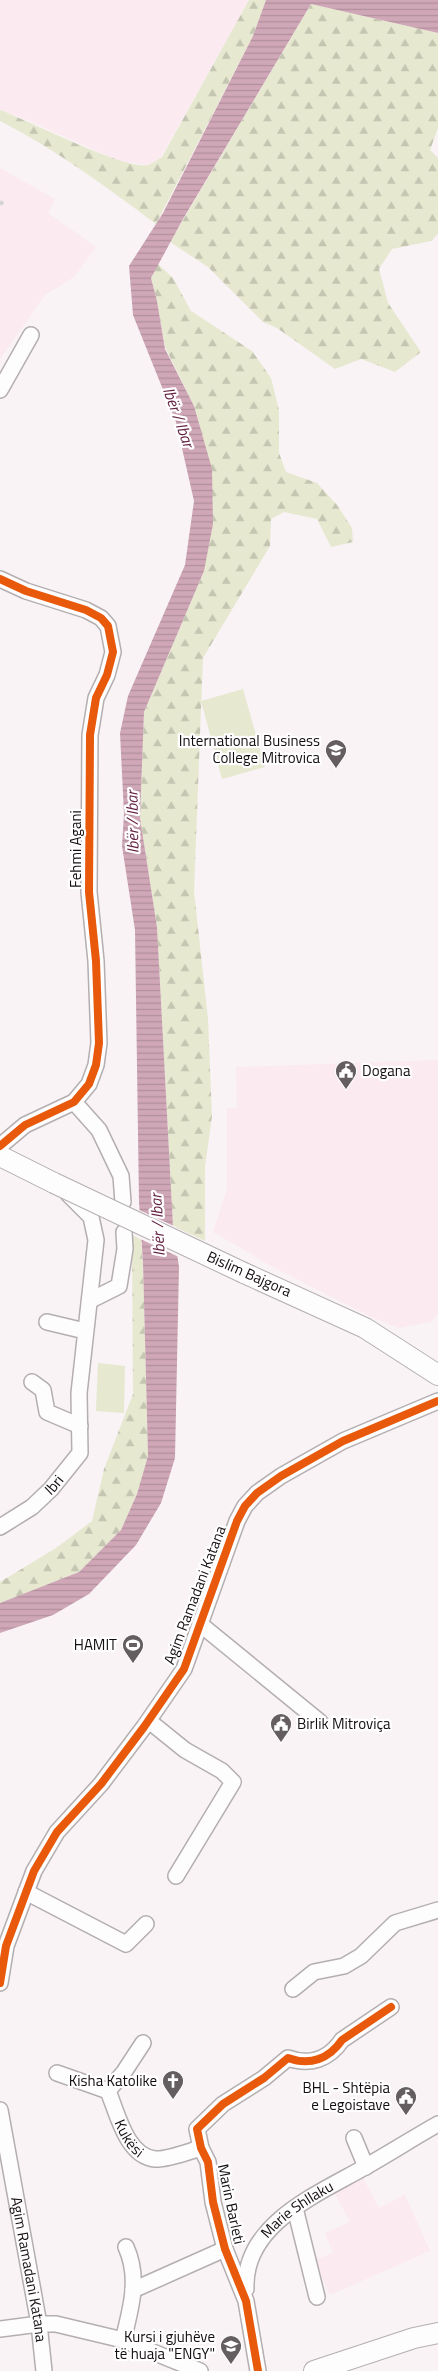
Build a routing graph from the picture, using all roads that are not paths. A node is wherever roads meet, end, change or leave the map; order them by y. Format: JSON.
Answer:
{"nodes":[{"id":1,"x":31,"y":335,"type":"dead end"},
{"id":2,"x":0,"y":390,"type":"edge"},
{"id":3,"x":0,"y":579,"type":"edge"},
{"id":4,"x":74,"y":1102,"type":"junction"},
{"id":5,"x":0,"y":1146,"type":"edge"},
{"id":6,"x":0,"y":1156,"type":"edge"},
{"id":7,"x":54,"y":1182,"type":"junction"},
{"id":8,"x":123,"y":1202,"type":"dead end"},
{"id":9,"x":124,"y":1232,"type":"dead end"},
{"id":10,"x":90,"y":1300,"type":"junction"},
{"id":11,"x":47,"y":1322,"type":"dead end"},
{"id":12,"x":86,"y":1331,"type":"junction"},
{"id":13,"x":438,"y":1375,"type":"edge"},
{"id":14,"x":32,"y":1382,"type":"dead end"},
{"id":15,"x":438,"y":1401,"type":"edge"},
{"id":16,"x":80,"y":1426,"type":"junction"},
{"id":17,"x":0,"y":1527,"type":"edge"},
{"id":18,"x":200,"y":1624,"type":"junction"},
{"id":19,"x":149,"y":1721,"type":"junction"},
{"id":20,"x":320,"y":1722,"type":"dead end"},
{"id":21,"x":176,"y":1876,"type":"dead end"},
{"id":22,"x":26,"y":1892,"type":"junction"},
{"id":23,"x":438,"y":1910,"type":"edge"},
{"id":24,"x":146,"y":1924,"type":"dead end"},
{"id":25,"x":0,"y":1983,"type":"edge"},
{"id":26,"x":293,"y":1989,"type":"dead end"},
{"id":27,"x":391,"y":2007,"type":"dead end"},
{"id":28,"x":143,"y":2043,"type":"dead end"},
{"id":29,"x":57,"y":2073,"type":"dead end"},
{"id":30,"x":108,"y":2091,"type":"junction"},
{"id":31,"x":0,"y":2110,"type":"edge"},
{"id":32,"x":438,"y":2124,"type":"edge"},
{"id":33,"x":354,"y":2138,"type":"dead end"},
{"id":34,"x":201,"y":2148,"type":"junction"},
{"id":35,"x":366,"y":2167,"type":"junction"},
{"id":36,"x":295,"y":2208,"type":"junction"},
{"id":37,"x":126,"y":2247,"type":"dead end"},
{"id":38,"x":225,"y":2249,"type":"junction"},
{"id":39,"x":133,"y":2290,"type":"junction"},
{"id":40,"x":317,"y":2297,"type":"dead end"},
{"id":41,"x":246,"y":2301,"type":"junction"},
{"id":42,"x":39,"y":2324,"type":"junction"},
{"id":43,"x":0,"y":2328,"type":"edge"},
{"id":44,"x":438,"y":2333,"type":"edge"},
{"id":45,"x":123,"y":2340,"type":"junction"},
{"id":46,"x":438,"y":2346,"type":"edge"},
{"id":47,"x":44,"y":2371,"type":"edge"},
{"id":48,"x":200,"y":2371,"type":"edge"},
{"id":49,"x":258,"y":2371,"type":"edge"},
{"id":50,"x":314,"y":2371,"type":"edge"},
{"id":51,"x":353,"y":2371,"type":"edge"}],
"edges":[{"from":1,"to":2,"type":"street"},
{"from":3,"to":4,"type":"street","name":"Fehmi Agani"},
{"from":4,"to":5,"type":"street","name":"Fehmi Agani"},
{"from":4,"to":8,"type":"street"},
{"from":6,"to":7,"type":"main road","name":"Bislim Bajgora"},
{"from":7,"to":10,"type":"street","name":"Ibri"},
{"from":7,"to":13,"type":"main road","name":"Bislim Bajgora","bridge":true},
{"from":9,"to":10,"type":"street"},
{"from":10,"to":12,"type":"street","name":"Ibri"},
{"from":11,"to":12,"type":"street"},
{"from":12,"to":16,"type":"street","name":"Ibri"},
{"from":14,"to":16,"type":"street"},
{"from":15,"to":18,"type":"street","name":"Agim Ramadani Katana"},
{"from":16,"to":17,"type":"street","name":"Ibri"},
{"from":18,"to":19,"type":"street","name":"Agim Ramadani Katana"},
{"from":18,"to":20,"type":"street","name":"Agim Ramadani Katana"},
{"from":19,"to":21,"type":"street"},
{"from":19,"to":22,"type":"street","name":"Agim Ramadani Katana"},
{"from":22,"to":24,"type":"street"},
{"from":22,"to":25,"type":"street","name":"Agim Ramadani Katana"},
{"from":23,"to":26,"type":"street"},
{"from":27,"to":34,"type":"street","name":"Marin Barleti"},
{"from":28,"to":30,"type":"street"},
{"from":29,"to":30,"type":"street"},
{"from":30,"to":34,"type":"street","name":"Kukësi"},
{"from":31,"to":42,"type":"street","name":"Agim Ramadani Katana"},
{"from":32,"to":35,"type":"street","name":"Marie Shllaku"},
{"from":33,"to":35,"type":"street"},
{"from":34,"to":38,"type":"street","name":"Marin Barleti"},
{"from":35,"to":36,"type":"street","name":"Marie Shllaku"},
{"from":36,"to":40,"type":"street"},
{"from":36,"to":41,"type":"street","name":"Marie Shllaku"},
{"from":37,"to":39,"type":"street"},
{"from":38,"to":39,"type":"street"},
{"from":38,"to":41,"type":"street","name":"Marin Barleti"},
{"from":39,"to":45,"type":"street"},
{"from":41,"to":49,"type":"street","name":"Marin Barleti"},
{"from":42,"to":43,"type":"street"},
{"from":42,"to":45,"type":"street"},
{"from":42,"to":47,"type":"street","name":"Agim Ramadani Katana"},
{"from":44,"to":50,"type":"main road"},
{"from":45,"to":48,"type":"street"},
{"from":46,"to":51,"type":"main road"}]}
